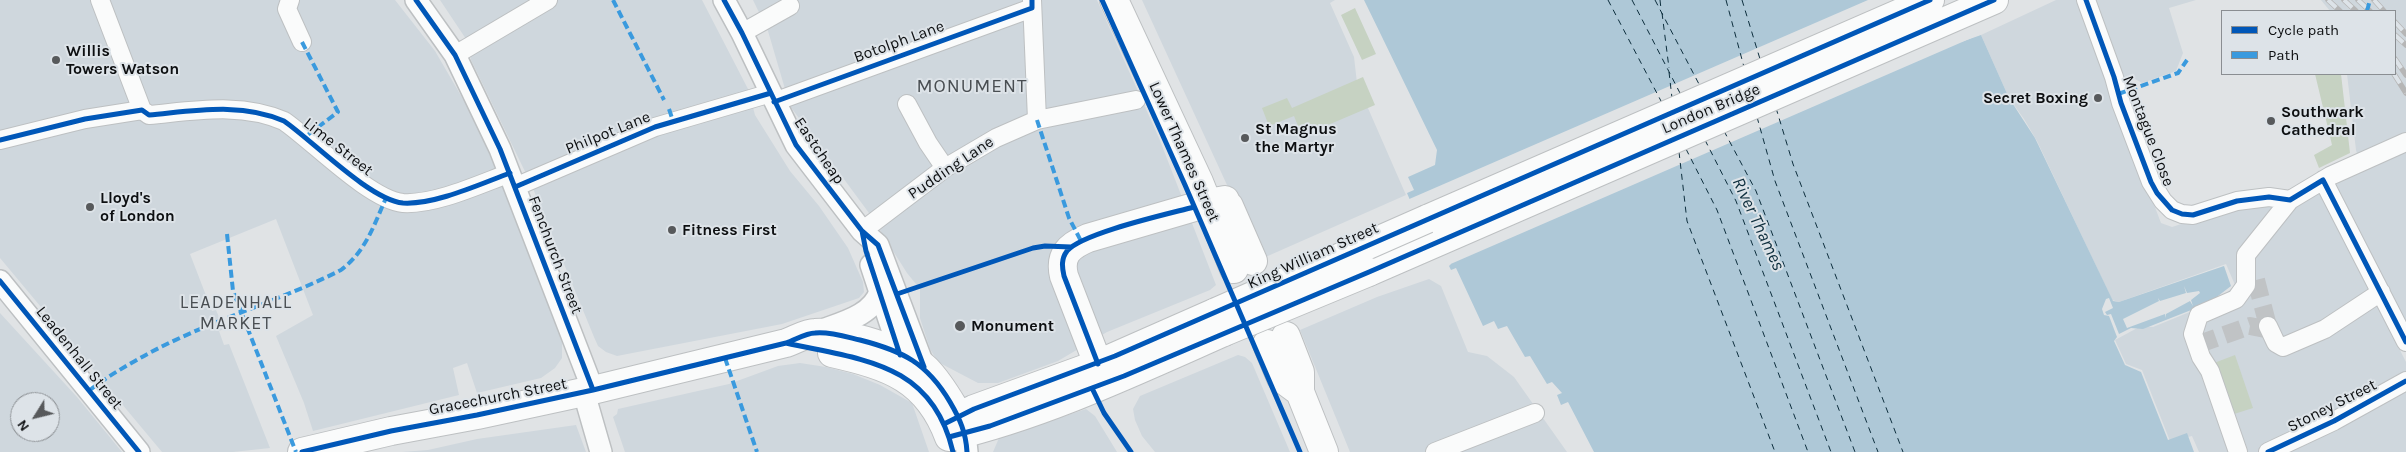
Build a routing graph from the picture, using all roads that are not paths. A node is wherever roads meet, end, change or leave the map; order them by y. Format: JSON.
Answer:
{"nodes":[{"id":1,"x":100,"y":0,"type":"edge"},
{"id":2,"x":416,"y":0,"type":"edge"},
{"id":3,"x":548,"y":0,"type":"edge"},
{"id":4,"x":724,"y":0,"type":"edge"},
{"id":5,"x":1114,"y":0,"type":"edge"},
{"id":6,"x":1134,"y":0,"type":"edge"},
{"id":7,"x":1930,"y":0,"type":"edge"},
{"id":8,"x":1994,"y":0,"type":"edge"},
{"id":9,"x":2086,"y":0,"type":"edge"},
{"id":10,"x":289,"y":1,"type":"edge"},
{"id":11,"x":1032,"y":4,"type":"edge"},
{"id":12,"x":790,"y":6,"type":"dead end"},
{"id":13,"x":742,"y":33,"type":"junction"},
{"id":14,"x":302,"y":42,"type":"dead end"},
{"id":15,"x":455,"y":55,"type":"junction"},
{"id":16,"x":773,"y":97,"type":"junction"},
{"id":17,"x":1136,"y":100,"type":"dead end"},
{"id":18,"x":907,"y":104,"type":"dead end"},
{"id":19,"x":142,"y":110,"type":"junction"},
{"id":20,"x":1037,"y":120,"type":"junction"},
{"id":21,"x":6,"y":138,"type":"edge"},
{"id":22,"x":2406,"y":142,"type":"edge"},
{"id":23,"x":945,"y":168,"type":"junction"},
{"id":24,"x":512,"y":180,"type":"junction"},
{"id":25,"x":2323,"y":180,"type":"junction"},
{"id":26,"x":2290,"y":200,"type":"junction"},
{"id":27,"x":1217,"y":201,"type":"junction"},
{"id":28,"x":862,"y":231,"type":"junction"},
{"id":29,"x":1432,"y":231,"type":"junction"},
{"id":30,"x":1244,"y":265,"type":"dead end"},
{"id":31,"x":0,"y":281,"type":"edge"},
{"id":32,"x":880,"y":291,"type":"junction"},
{"id":33,"x":2381,"y":292,"type":"junction"},
{"id":34,"x":1220,"y":322,"type":"junction"},
{"id":35,"x":2267,"y":328,"type":"tunnel mouth"},
{"id":36,"x":815,"y":332,"type":"junction"},
{"id":37,"x":1276,"y":340,"type":"dead end"},
{"id":38,"x":2406,"y":342,"type":"edge"},
{"id":39,"x":786,"y":343,"type":"junction"},
{"id":40,"x":898,"y":352,"type":"junction"},
{"id":41,"x":1098,"y":364,"type":"junction"},
{"id":42,"x":919,"y":375,"type":"junction"},
{"id":43,"x":2406,"y":381,"type":"edge"},
{"id":44,"x":588,"y":392,"type":"junction"},
{"id":45,"x":1535,"y":413,"type":"dead end"},
{"id":46,"x":956,"y":436,"type":"edge"},
{"id":47,"x":139,"y":452,"type":"edge"},
{"id":48,"x":302,"y":452,"type":"edge"},
{"id":49,"x":600,"y":452,"type":"edge"},
{"id":50,"x":1324,"y":452,"type":"edge"},
{"id":51,"x":1435,"y":452,"type":"edge"},
{"id":52,"x":2238,"y":452,"type":"edge"},
{"id":53,"x":2268,"y":452,"type":"edge"}],
"edges":[{"from":1,"to":19,"type":"street"},
{"from":2,"to":15,"type":"street","name":"Fenchurch Street"},
{"from":3,"to":15,"type":"street"},
{"from":4,"to":13,"type":"street","name":"Eastcheap"},
{"from":5,"to":27,"type":"main road","name":"Lower Thames Street"},
{"from":6,"to":27,"type":"main road","name":"Lower Thames Street"},
{"from":7,"to":29,"type":"main road","name":"London Bridge"},
{"from":8,"to":29,"type":"main road","name":"London Bridge"},
{"from":9,"to":26,"type":"street","name":"Montague Close"},
{"from":10,"to":14,"type":"street"},
{"from":11,"to":16,"type":"street","name":"Botolph Lane"},
{"from":11,"to":20,"type":"street"},
{"from":12,"to":13,"type":"street"},
{"from":13,"to":16,"type":"street","name":"Eastcheap"},
{"from":15,"to":24,"type":"street","name":"Fenchurch Street"},
{"from":16,"to":24,"type":"street","name":"Philpot Lane"},
{"from":16,"to":28,"type":"street","name":"Eastcheap"},
{"from":17,"to":20,"type":"street","name":"Pudding Lane"},
{"from":18,"to":23,"type":"street"},
{"from":19,"to":21,"type":"street","name":"Lime Street"},
{"from":19,"to":24,"type":"street","name":"Lime Street"},
{"from":20,"to":23,"type":"street","name":"Pudding Lane"},
{"from":22,"to":25,"type":"street"},
{"from":23,"to":28,"type":"street","name":"Pudding Lane"},
{"from":24,"to":44,"type":"street","name":"Fenchurch Street"},
{"from":25,"to":26,"type":"street"},
{"from":25,"to":33,"type":"street"},
{"from":26,"to":52,"type":"street"},
{"from":27,"to":30,"type":"main road","name":"Lower Thames Street"},
{"from":27,"to":41,"type":"main road"},
{"from":28,"to":32,"type":"street","name":"Eastcheap"},
{"from":28,"to":42,"type":"street","name":"Eastcheap"},
{"from":29,"to":34,"type":"main road","name":"King William Street","bridge":true},
{"from":31,"to":47,"type":"street","name":"Leadenhall Street"},
{"from":32,"to":36,"type":"street","name":"Gracechurch Street"},
{"from":32,"to":40,"type":"street","name":"Eastcheap"},
{"from":33,"to":35,"type":"street"},
{"from":33,"to":38,"type":"street"},
{"from":34,"to":41,"type":"main road","name":"King William Street"},
{"from":34,"to":46,"type":"main road","name":"King William Street"},
{"from":36,"to":39,"type":"main road","name":"Gracechurch Street"},
{"from":36,"to":40,"type":"main road","name":"Gracechurch Street"},
{"from":37,"to":50,"type":"main road"},
{"from":39,"to":42,"type":"main road","name":"Gracechurch Street"},
{"from":39,"to":44,"type":"main road","name":"Gracechurch Street"},
{"from":40,"to":42,"type":"main road","name":"Gracechurch Street"},
{"from":41,"to":46,"type":"main road","name":"King William Street"},
{"from":42,"to":46,"type":"main road","name":"Gracechurch Street"},
{"from":43,"to":53,"type":"street","name":"Stoney Street"},
{"from":44,"to":48,"type":"main road","name":"Gracechurch Street"},
{"from":44,"to":49,"type":"street","name":"Fenchurch Street"},
{"from":45,"to":51,"type":"street"}]}
